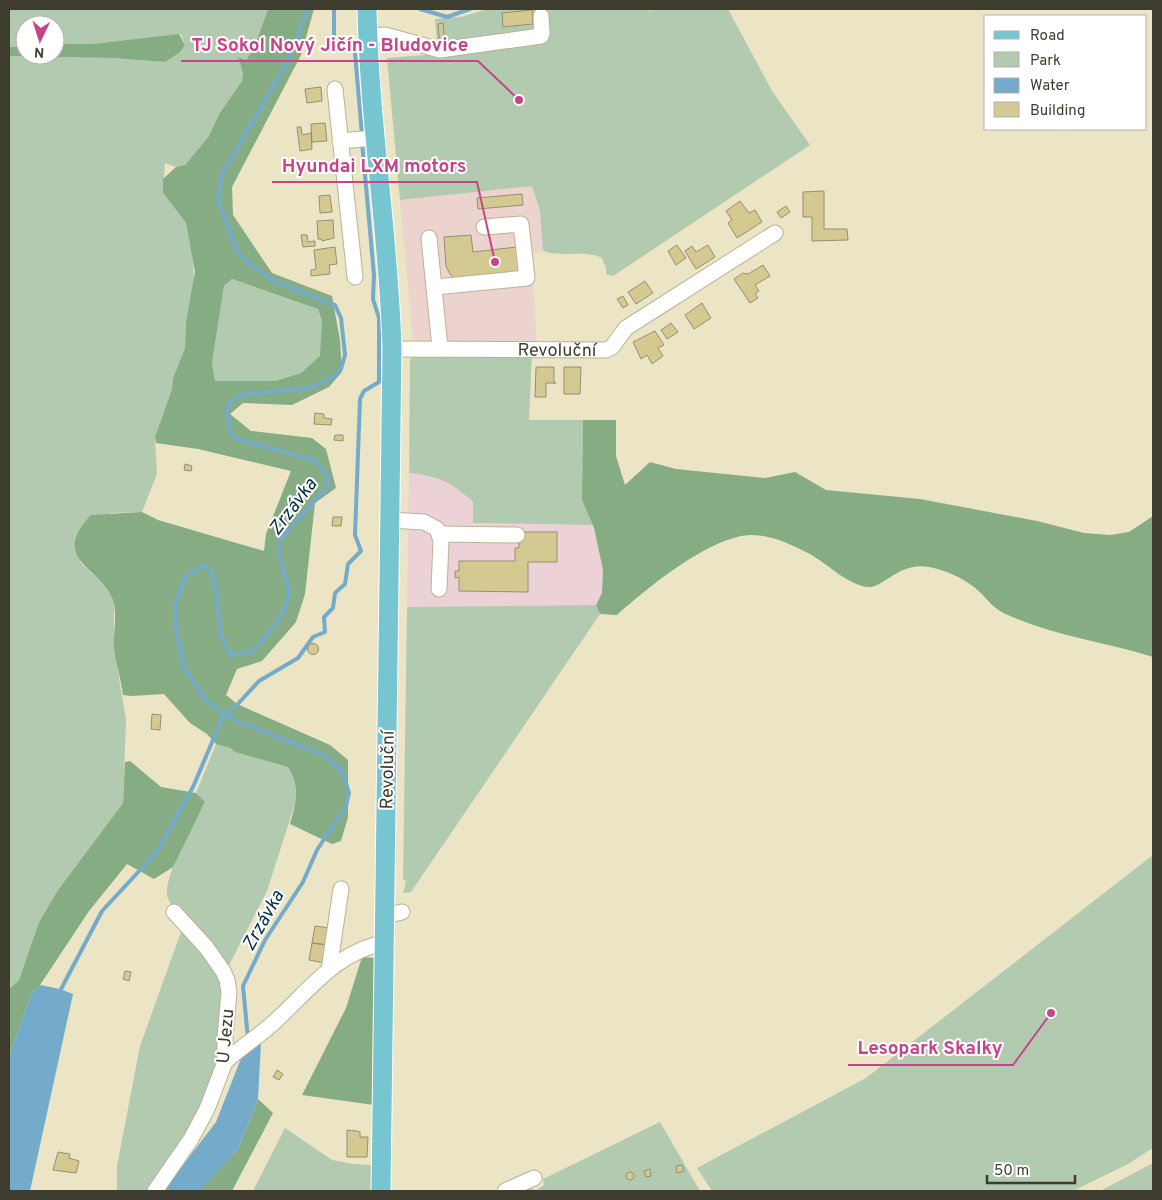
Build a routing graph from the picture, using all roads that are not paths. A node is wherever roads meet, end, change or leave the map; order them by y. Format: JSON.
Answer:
{"nodes":[{"id":1,"x":541,"y":16,"type":"dead end"},
{"id":2,"x":368,"y":24,"type":"edge"},
{"id":3,"x":335,"y":89,"type":"dead end"},
{"id":4,"x":366,"y":139,"type":"junction"},
{"id":5,"x":340,"y":141,"type":"junction"},
{"id":6,"x":484,"y":227,"type":"dead end"},
{"id":7,"x":775,"y":233,"type":"dead end"},
{"id":8,"x":429,"y":238,"type":"dead end"},
{"id":9,"x":355,"y":277,"type":"dead end"},
{"id":10,"x":435,"y":287,"type":"junction"},
{"id":11,"x":440,"y":348,"type":"junction"},
{"id":12,"x":392,"y":349,"type":"junction"},
{"id":13,"x":389,"y":520,"type":"junction"},
{"id":14,"x":440,"y":534,"type":"junction"},
{"id":15,"x":517,"y":535,"type":"dead end"},
{"id":16,"x":439,"y":589,"type":"dead end"},
{"id":17,"x":341,"y":890,"type":"dead end"},
{"id":18,"x":174,"y":912,"type":"dead end"},
{"id":19,"x":385,"y":942,"type":"junction"},
{"id":20,"x":329,"y":970,"type":"junction"},
{"id":21,"x":225,"y":1062,"type":"junction"},
{"id":22,"x":534,"y":1178,"type":"dead end"},
{"id":23,"x":155,"y":1191,"type":"edge"},
{"id":24,"x":381,"y":1191,"type":"edge"},
{"id":25,"x":505,"y":1191,"type":"edge"}],
"edges":[{"from":1,"to":2,"type":"street"},
{"from":2,"to":4,"type":"main road","name":"Revoluční"},
{"from":3,"to":5,"type":"street"},
{"from":4,"to":5,"type":"street"},
{"from":4,"to":12,"type":"main road","name":"Revoluční"},
{"from":5,"to":9,"type":"street"},
{"from":6,"to":10,"type":"street"},
{"from":7,"to":11,"type":"street","name":"Revoluční"},
{"from":8,"to":10,"type":"street"},
{"from":10,"to":11,"type":"street"},
{"from":11,"to":12,"type":"street","name":"Revoluční"},
{"from":12,"to":13,"type":"main road","name":"Revoluční"},
{"from":13,"to":14,"type":"street"},
{"from":13,"to":19,"type":"main road","name":"Revoluční"},
{"from":14,"to":15,"type":"street"},
{"from":14,"to":16,"type":"street"},
{"from":17,"to":20,"type":"street"},
{"from":18,"to":21,"type":"street","name":"U Jezu"},
{"from":19,"to":20,"type":"street"},
{"from":19,"to":24,"type":"main road","name":"Revoluční"},
{"from":20,"to":21,"type":"street"},
{"from":21,"to":23,"type":"street","name":"U Jezu"},
{"from":22,"to":25,"type":"street"}]}
